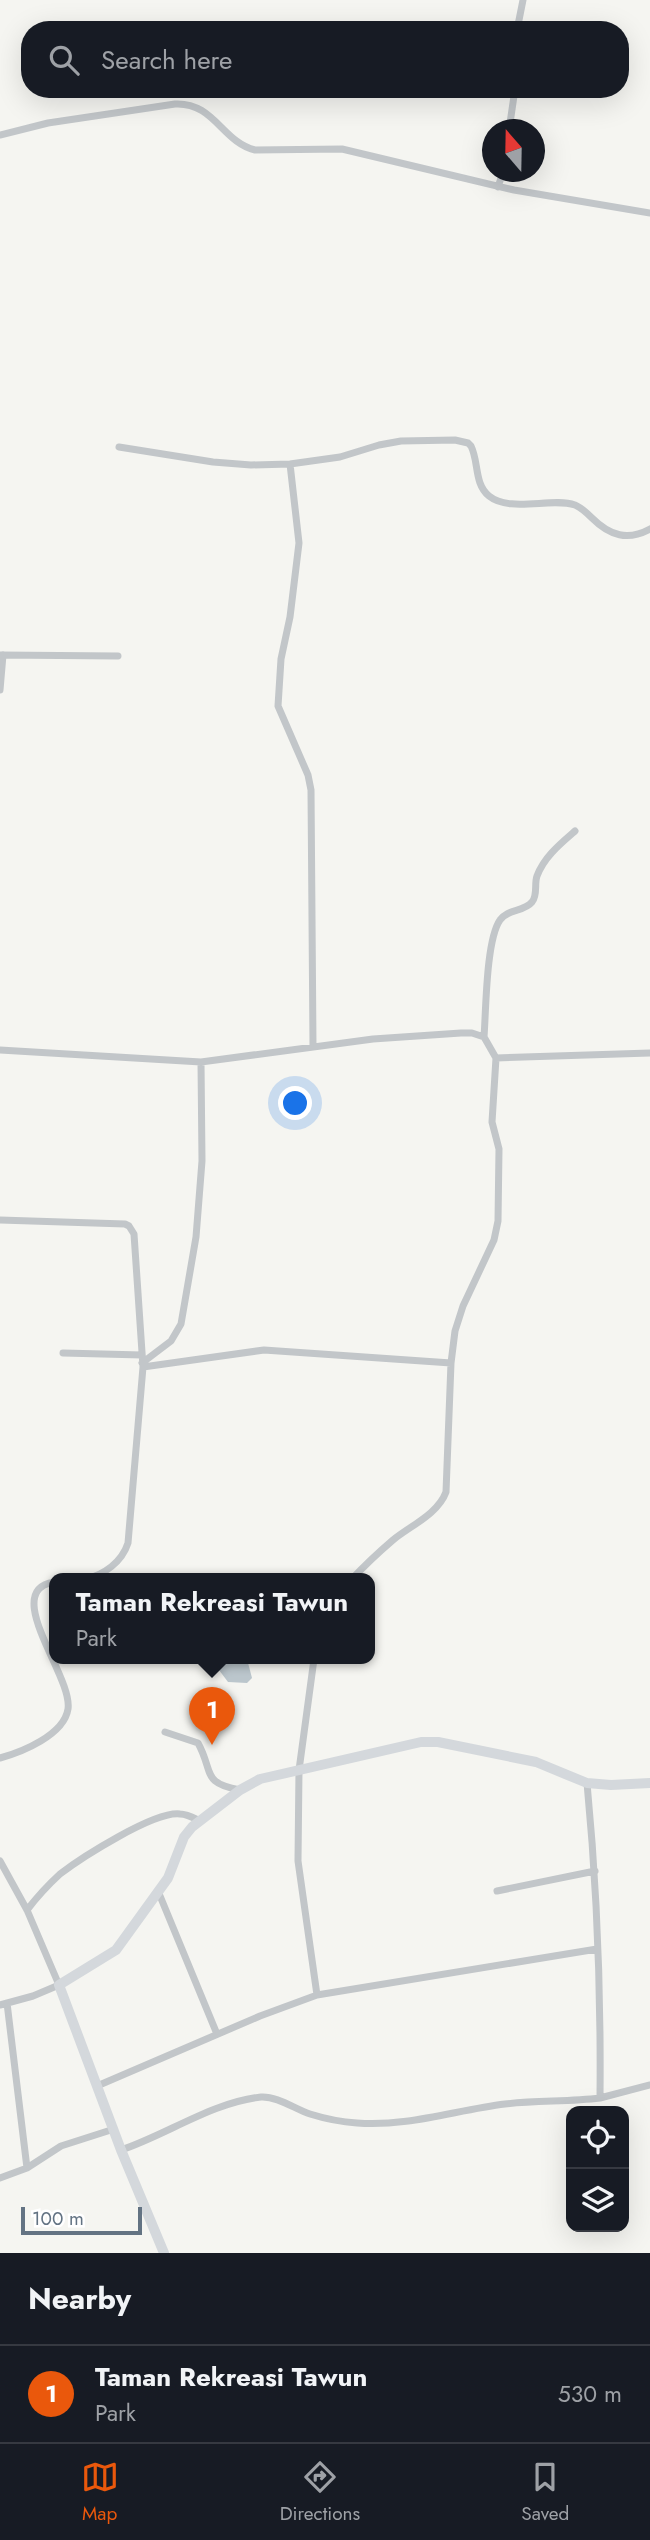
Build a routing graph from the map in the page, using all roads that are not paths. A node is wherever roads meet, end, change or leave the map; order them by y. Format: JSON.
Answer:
{"nodes":[{"id":1,"x":523,"y":0,"type":"edge"},
{"id":2,"x":519,"y":21,"type":"edge"},
{"id":3,"x":513,"y":98,"type":"edge"},
{"id":4,"x":510,"y":119,"type":"edge"},
{"id":5,"x":0,"y":135,"type":"edge"},
{"id":6,"x":500,"y":182,"type":"edge"},
{"id":7,"x":498,"y":187,"type":"junction"},
{"id":8,"x":650,"y":213,"type":"edge"},
{"id":9,"x":119,"y":447,"type":"dead end"},
{"id":10,"x":290,"y":464,"type":"junction"},
{"id":11,"x":650,"y":529,"type":"edge"},
{"id":12,"x":1,"y":655,"type":"edge"},
{"id":13,"x":118,"y":656,"type":"dead end"},
{"id":14,"x":0,"y":690,"type":"edge"},
{"id":15,"x":575,"y":831,"type":"dead end"},
{"id":16,"x":484,"y":1037,"type":"junction"},
{"id":17,"x":313,"y":1045,"type":"junction"},
{"id":18,"x":0,"y":1050,"type":"edge"},
{"id":19,"x":650,"y":1053,"type":"edge"},
{"id":20,"x":496,"y":1058,"type":"junction"},
{"id":21,"x":201,"y":1062,"type":"junction"},
{"id":22,"x":0,"y":1220,"type":"edge"},
{"id":23,"x":63,"y":1353,"type":"dead end"},
{"id":24,"x":142,"y":1362,"type":"junction"},
{"id":25,"x":451,"y":1363,"type":"junction"},
{"id":26,"x":99,"y":1573,"type":"edge"},
{"id":27,"x":358,"y":1573,"type":"edge"},
{"id":28,"x":49,"y":1583,"type":"edge"},
{"id":29,"x":49,"y":1652,"type":"edge"},
{"id":30,"x":54,"y":1664,"type":"edge"},
{"id":31,"x":313,"y":1664,"type":"edge"},
{"id":32,"x":165,"y":1732,"type":"dead end"},
{"id":33,"x":0,"y":1758,"type":"edge"},
{"id":34,"x":299,"y":1770,"type":"junction"},
{"id":35,"x":587,"y":1783,"type":"junction"},
{"id":36,"x":650,"y":1783,"type":"edge"},
{"id":37,"x":240,"y":1790,"type":"junction"},
{"id":38,"x":200,"y":1821,"type":"junction"},
{"id":39,"x":0,"y":1861,"type":"edge"},
{"id":40,"x":595,"y":1871,"type":"junction"},
{"id":41,"x":158,"y":1891,"type":"junction"},
{"id":42,"x":497,"y":1891,"type":"dead end"},
{"id":43,"x":27,"y":1910,"type":"junction"},
{"id":44,"x":597,"y":1949,"type":"junction"},
{"id":45,"x":59,"y":1985,"type":"junction"},
{"id":46,"x":317,"y":1995,"type":"junction"},
{"id":47,"x":3,"y":2004,"type":"edge"},
{"id":48,"x":217,"y":2035,"type":"junction"},
{"id":49,"x":650,"y":2085,"type":"edge"},
{"id":50,"x":97,"y":2086,"type":"junction"},
{"id":51,"x":600,"y":2098,"type":"junction"},
{"id":52,"x":114,"y":2129,"type":"junction"},
{"id":53,"x":121,"y":2150,"type":"junction"},
{"id":54,"x":27,"y":2168,"type":"junction"},
{"id":55,"x":0,"y":2178,"type":"edge"},
{"id":56,"x":164,"y":2253,"type":"edge"}],
"edges":[{"from":1,"to":2,"type":"street"},
{"from":3,"to":4,"type":"street"},
{"from":5,"to":7,"type":"street"},
{"from":6,"to":7,"type":"street"},
{"from":7,"to":8,"type":"street"},
{"from":9,"to":10,"type":"street"},
{"from":10,"to":11,"type":"street"},
{"from":10,"to":17,"type":"street"},
{"from":12,"to":13,"type":"street"},
{"from":12,"to":14,"type":"street"},
{"from":15,"to":16,"type":"street"},
{"from":16,"to":17,"type":"street"},
{"from":16,"to":20,"type":"street"},
{"from":17,"to":21,"type":"street"},
{"from":18,"to":21,"type":"street"},
{"from":19,"to":20,"type":"street"},
{"from":20,"to":25,"type":"street"},
{"from":21,"to":24,"type":"street"},
{"from":22,"to":24,"type":"street"},
{"from":23,"to":24,"type":"street"},
{"from":24,"to":25,"type":"street"},
{"from":24,"to":26,"type":"street"},
{"from":25,"to":27,"type":"street"},
{"from":28,"to":29,"type":"street"},
{"from":30,"to":33,"type":"street"},
{"from":31,"to":34,"type":"street"},
{"from":32,"to":37,"type":"street"},
{"from":34,"to":35,"type":"street"},
{"from":34,"to":37,"type":"street"},
{"from":34,"to":46,"type":"street"},
{"from":35,"to":36,"type":"street"},
{"from":35,"to":40,"type":"street"},
{"from":37,"to":38,"type":"street"},
{"from":38,"to":41,"type":"street"},
{"from":38,"to":43,"type":"street"},
{"from":39,"to":43,"type":"street"},
{"from":40,"to":42,"type":"street"},
{"from":40,"to":44,"type":"street"},
{"from":41,"to":45,"type":"street"},
{"from":41,"to":48,"type":"street"},
{"from":43,"to":45,"type":"street"},
{"from":44,"to":46,"type":"street"},
{"from":44,"to":51,"type":"street"},
{"from":45,"to":47,"type":"street"},
{"from":45,"to":50,"type":"street"},
{"from":46,"to":48,"type":"street"},
{"from":47,"to":54,"type":"street"},
{"from":48,"to":50,"type":"street"},
{"from":49,"to":51,"type":"street"},
{"from":50,"to":52,"type":"street"},
{"from":51,"to":53,"type":"street"},
{"from":52,"to":53,"type":"street"},
{"from":52,"to":54,"type":"street"},
{"from":53,"to":56,"type":"street"},
{"from":54,"to":55,"type":"street"}]}
